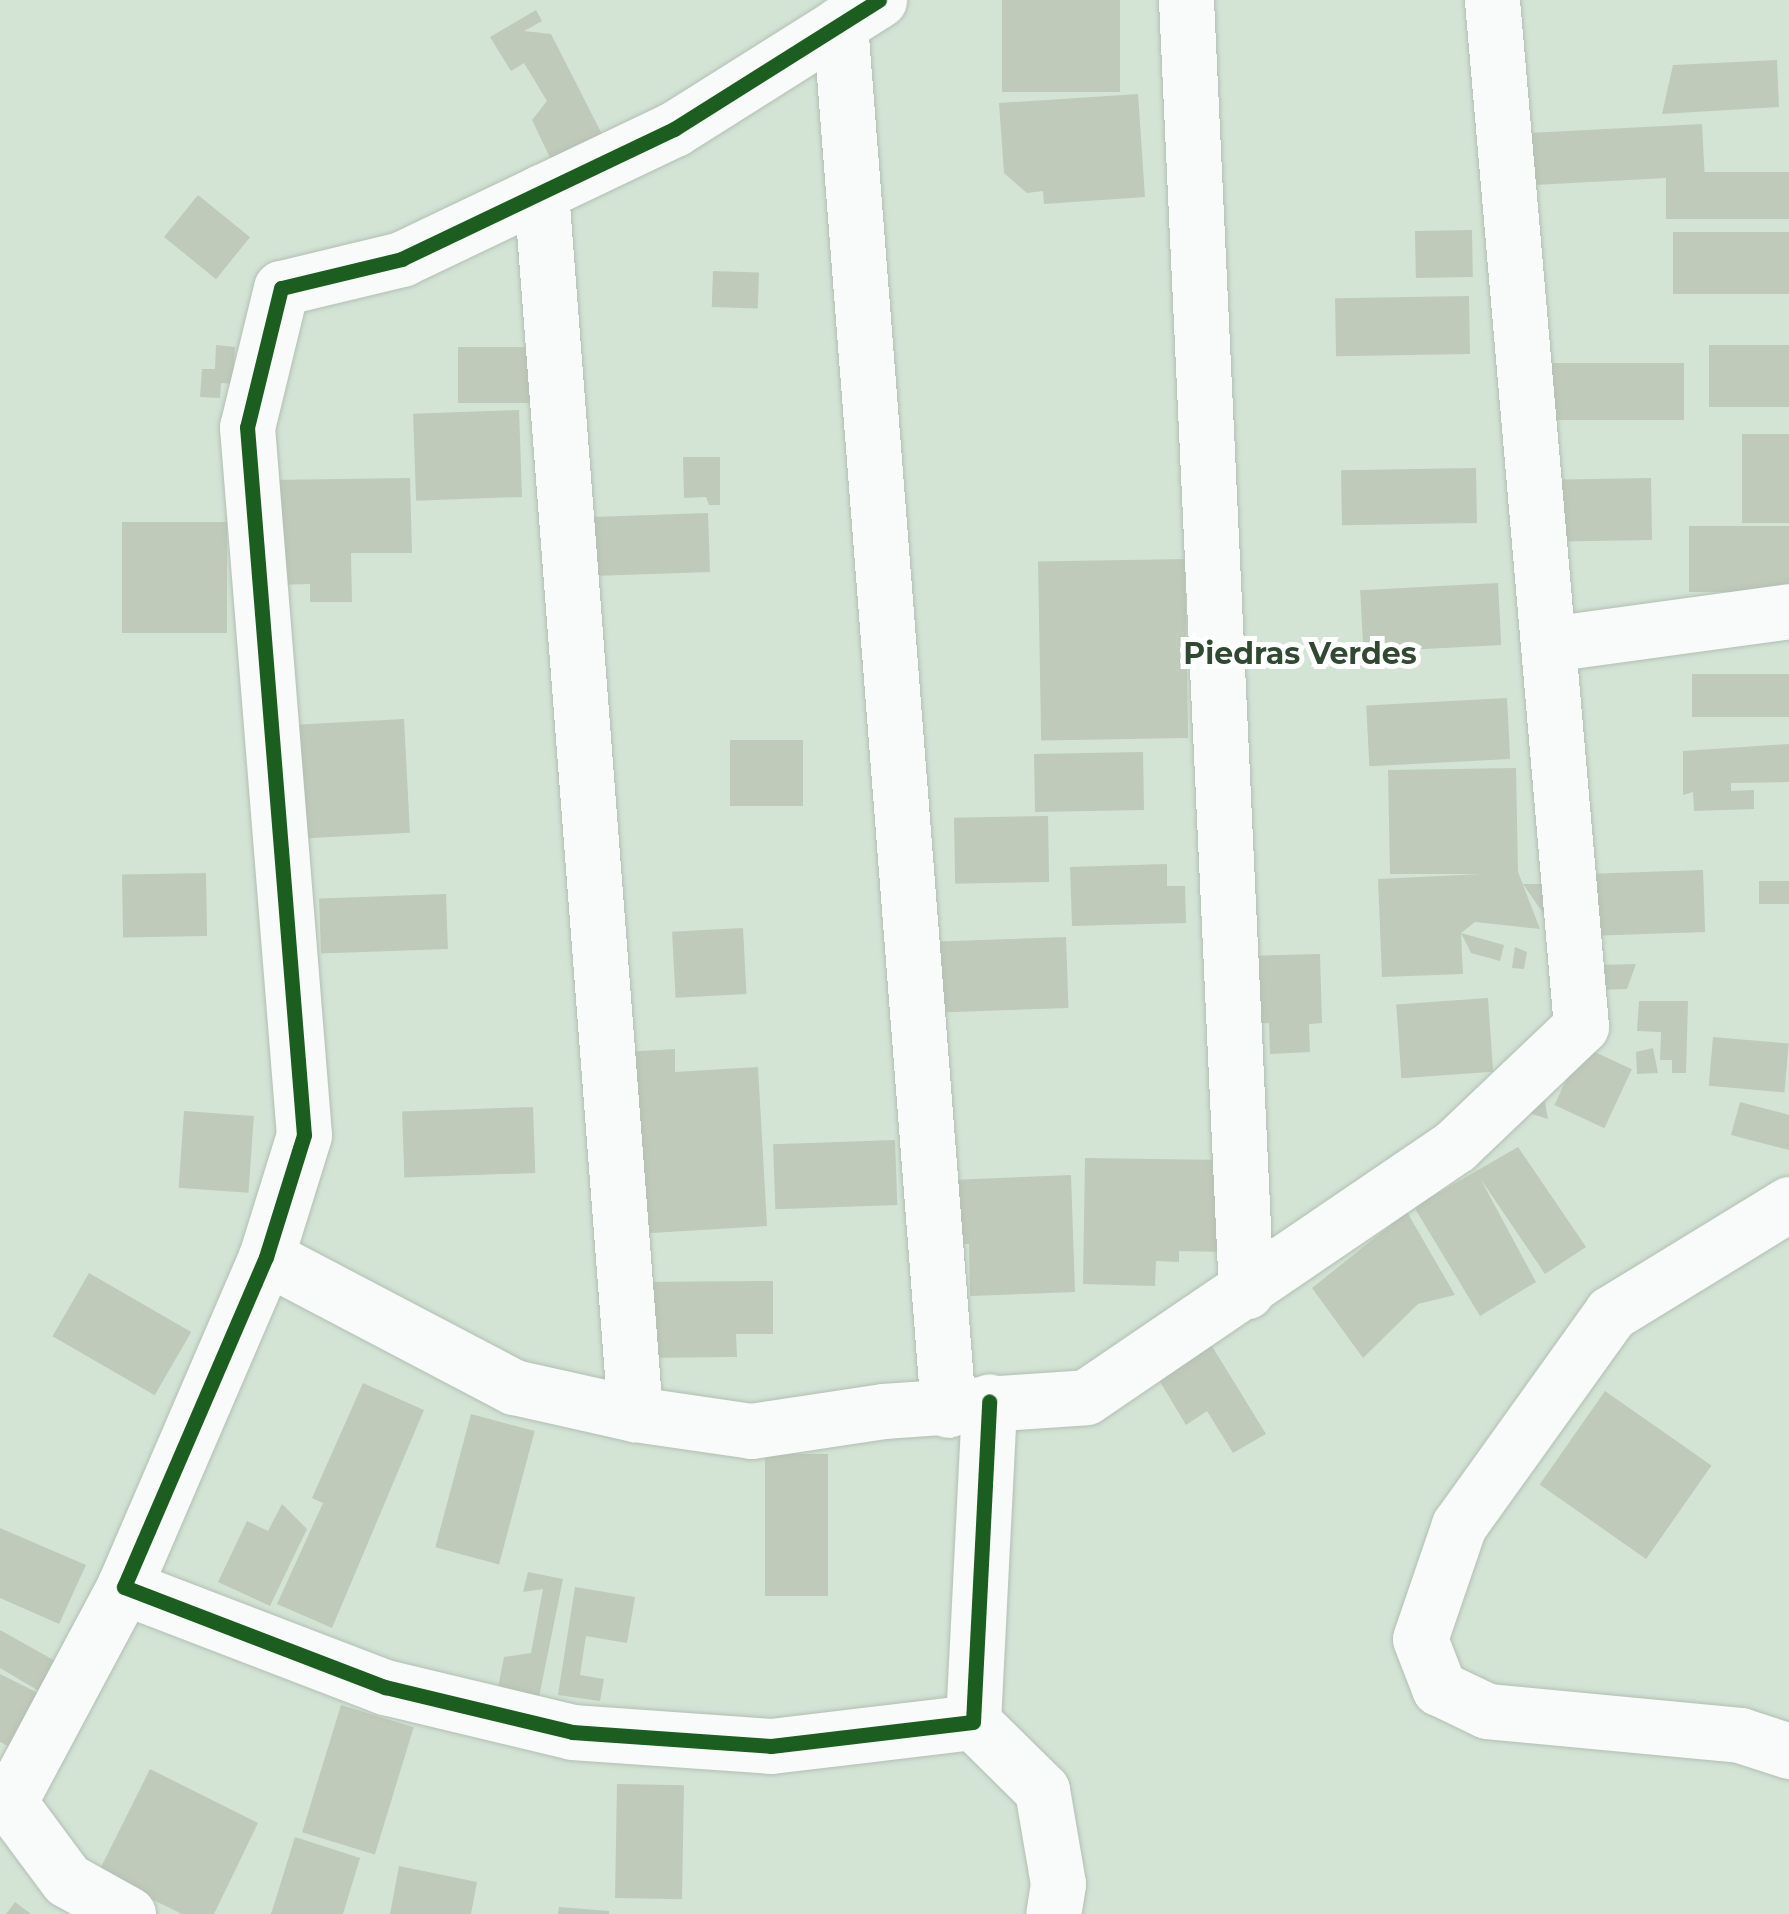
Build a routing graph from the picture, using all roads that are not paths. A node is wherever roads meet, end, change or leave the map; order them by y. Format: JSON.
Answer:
{"nodes":[{"id":1,"x":1186,"y":0,"type":"edge"},
{"id":2,"x":1492,"y":0,"type":"edge"},
{"id":3,"x":860,"y":12,"type":"edge"},
{"id":4,"x":541,"y":192,"type":"junction"},
{"id":5,"x":1789,"y":611,"type":"edge"},
{"id":6,"x":1548,"y":644,"type":"junction"},
{"id":7,"x":1789,"y":1204,"type":"edge"},
{"id":8,"x":266,"y":1257,"type":"junction"},
{"id":9,"x":1246,"y":1292,"type":"junction"},
{"id":10,"x":969,"y":1406,"type":"junction"},
{"id":11,"x":635,"y":1414,"type":"junction"},
{"id":12,"x":124,"y":1587,"type":"junction"},
{"id":13,"x":973,"y":1722,"type":"junction"},
{"id":14,"x":1789,"y":1751,"type":"edge"},
{"id":15,"x":128,"y":1914,"type":"edge"},
{"id":16,"x":1053,"y":1914,"type":"edge"}],
"edges":[{"from":1,"to":9,"type":"street"},
{"from":2,"to":6,"type":"street"},
{"from":3,"to":4,"type":"street"},
{"from":3,"to":10,"type":"street"},
{"from":4,"to":8,"type":"street"},
{"from":4,"to":11,"type":"street"},
{"from":5,"to":6,"type":"street"},
{"from":6,"to":9,"type":"street"},
{"from":7,"to":14,"type":"street"},
{"from":8,"to":11,"type":"street"},
{"from":8,"to":12,"type":"street"},
{"from":9,"to":10,"type":"street"},
{"from":10,"to":11,"type":"street"},
{"from":10,"to":13,"type":"street"},
{"from":12,"to":13,"type":"street"},
{"from":12,"to":15,"type":"street"},
{"from":13,"to":16,"type":"street"}]}
